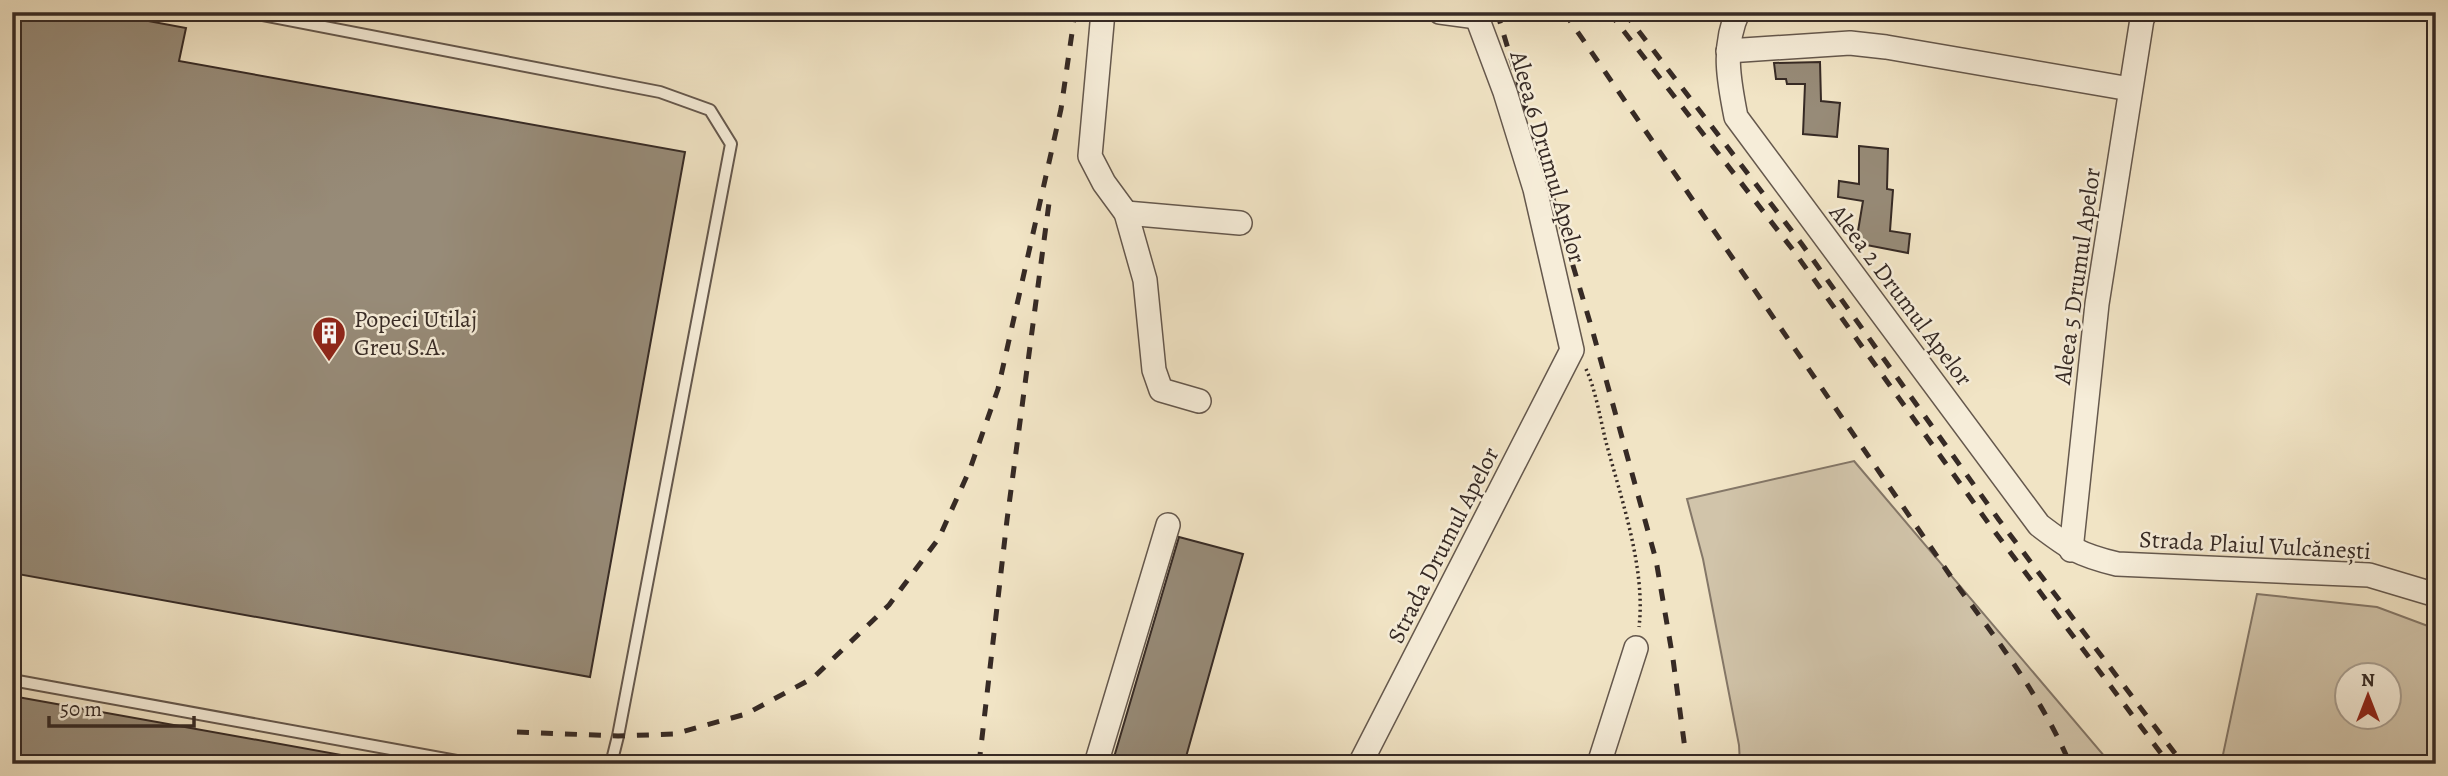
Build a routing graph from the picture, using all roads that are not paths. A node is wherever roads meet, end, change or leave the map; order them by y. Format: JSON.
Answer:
{"nodes":[{"id":1,"x":247,"y":12,"type":"edge"},
{"id":2,"x":1103,"y":12,"type":"edge"},
{"id":3,"x":1440,"y":12,"type":"edge"},
{"id":4,"x":1738,"y":12,"type":"edge"},
{"id":5,"x":2146,"y":12,"type":"edge"},
{"id":6,"x":1476,"y":14,"type":"edge"},
{"id":7,"x":1728,"y":51,"type":"junction"},
{"id":8,"x":2130,"y":89,"type":"junction"},
{"id":9,"x":1126,"y":213,"type":"junction"},
{"id":10,"x":1240,"y":223,"type":"dead end"},
{"id":11,"x":1572,"y":350,"type":"joint"},
{"id":12,"x":1199,"y":401,"type":"dead end"},
{"id":13,"x":1168,"y":525,"type":"dead end"},
{"id":14,"x":2071,"y":550,"type":"junction"},
{"id":15,"x":2436,"y":595,"type":"edge"},
{"id":16,"x":1636,"y":648,"type":"road end"},
{"id":17,"x":12,"y":680,"type":"edge"},
{"id":18,"x":473,"y":764,"type":"edge"},
{"id":19,"x":611,"y":764,"type":"edge"},
{"id":20,"x":1096,"y":764,"type":"edge"},
{"id":21,"x":1360,"y":764,"type":"edge"},
{"id":22,"x":1599,"y":764,"type":"edge"}],
"edges":[{"from":1,"to":19,"type":"lane"},
{"from":2,"to":9,"type":"street"},
{"from":3,"to":6,"type":"street","name":"Aleea 6 Drumul Apelor"},
{"from":4,"to":7,"type":"street"},
{"from":5,"to":8,"type":"street","name":"Aleea 5 Drumul Apelor"},
{"from":6,"to":11,"type":"street","name":"Aleea 6 Drumul Apelor"},
{"from":7,"to":8,"type":"street"},
{"from":7,"to":14,"type":"street","name":"Aleea 2 Drumul Apelor"},
{"from":8,"to":14,"type":"street","name":"Aleea 5 Drumul Apelor"},
{"from":9,"to":10,"type":"street"},
{"from":9,"to":12,"type":"street"},
{"from":11,"to":21,"type":"street","name":"Strada Drumul Apelor"},
{"from":13,"to":20,"type":"street"},
{"from":14,"to":15,"type":"street","name":"Strada Plaiul Vulcănești"},
{"from":16,"to":22,"type":"street"},
{"from":17,"to":18,"type":"lane"}]}
